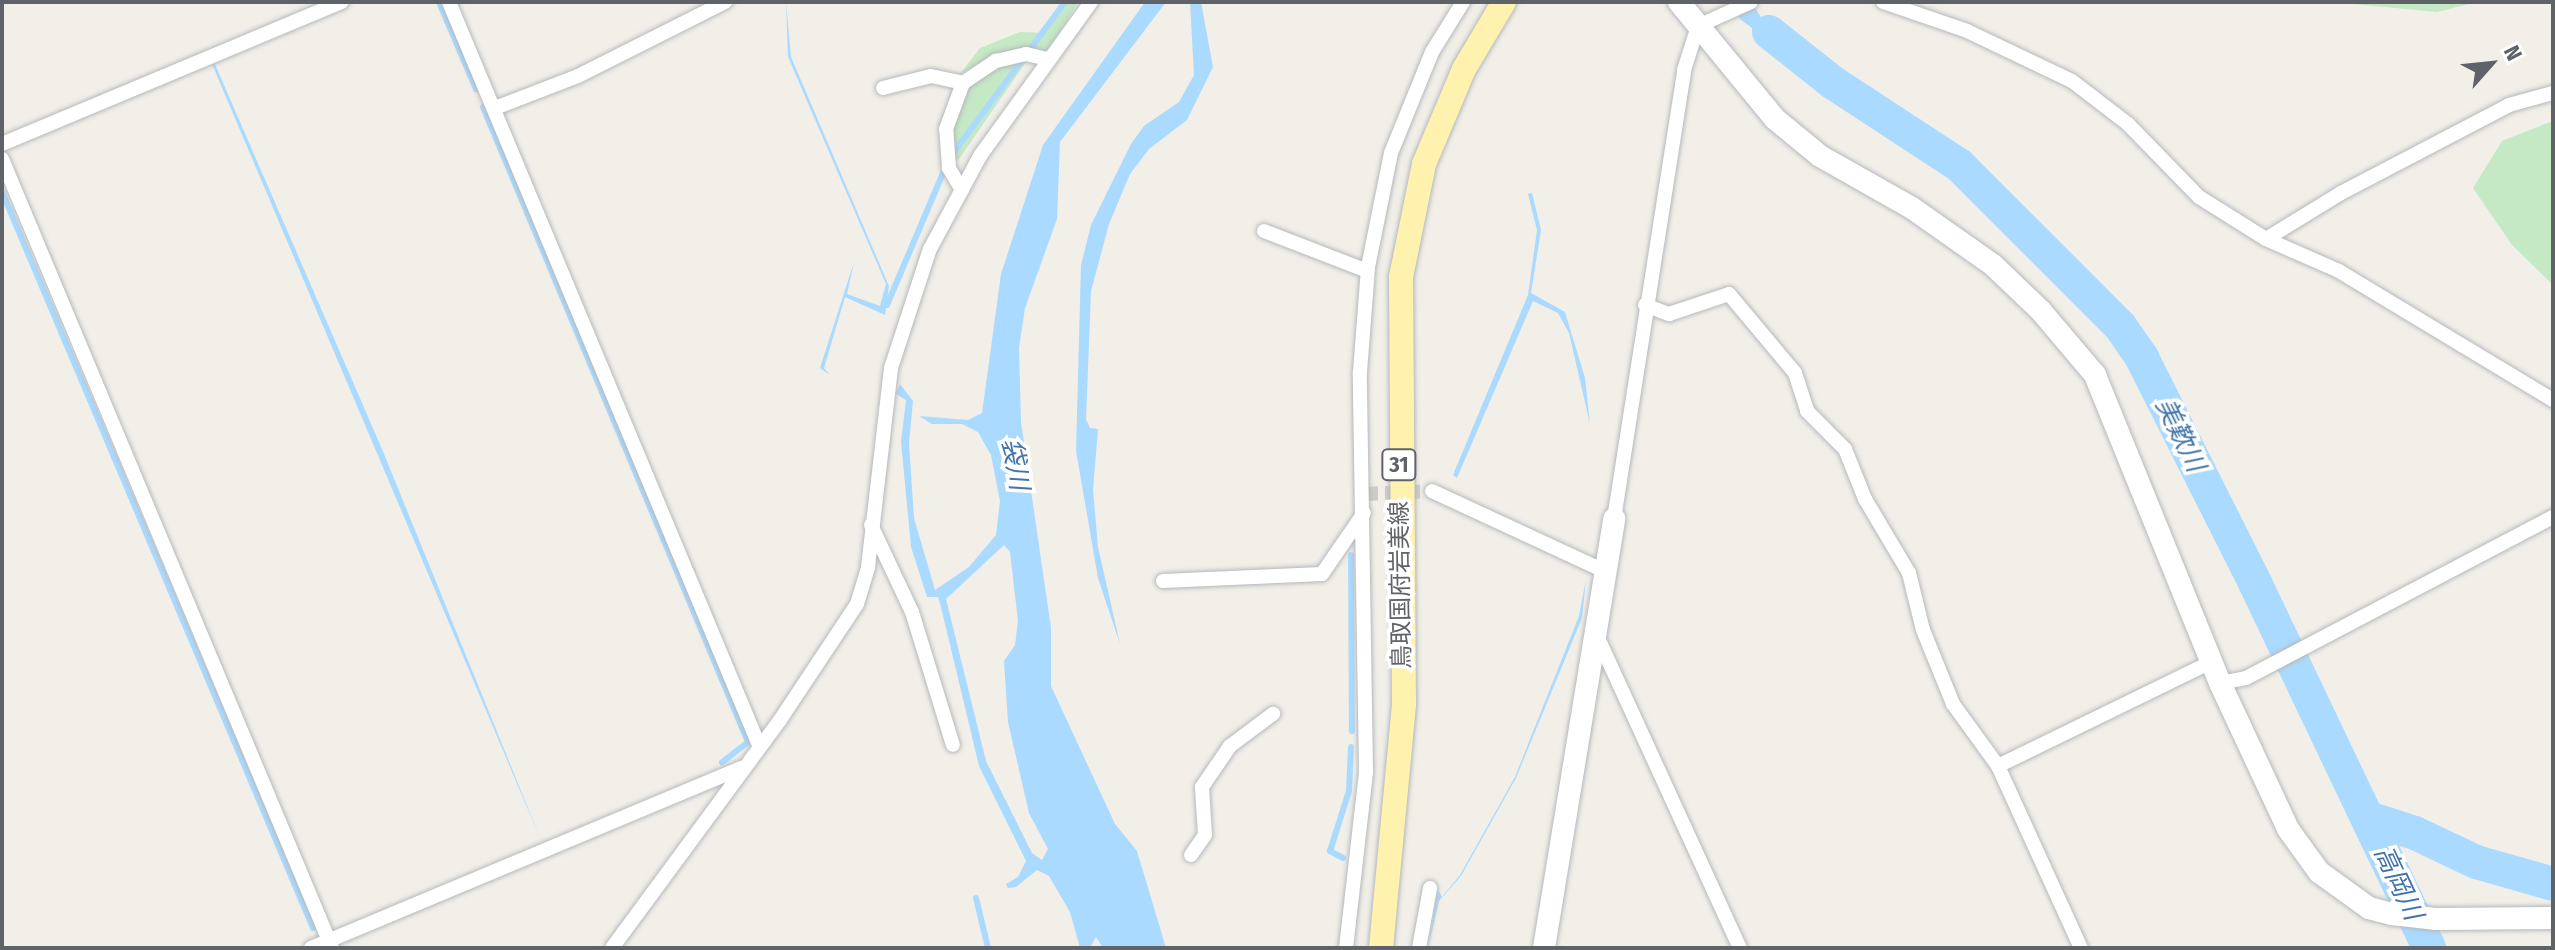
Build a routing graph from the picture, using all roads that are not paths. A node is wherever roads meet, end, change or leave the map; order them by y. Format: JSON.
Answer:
{"nodes":[{"id":1,"x":342,"y":2,"type":"edge"},
{"id":2,"x":449,"y":2,"type":"edge"},
{"id":3,"x":725,"y":2,"type":"edge"},
{"id":4,"x":1091,"y":2,"type":"edge"},
{"id":5,"x":1463,"y":2,"type":"edge"},
{"id":6,"x":1504,"y":2,"type":"edge"},
{"id":7,"x":1679,"y":2,"type":"edge"},
{"id":8,"x":1751,"y":2,"type":"edge"},
{"id":9,"x":1883,"y":2,"type":"edge"},
{"id":10,"x":1698,"y":26,"type":"junction"},
{"id":11,"x":1047,"y":59,"type":"junction"},
{"id":12,"x":963,"y":83,"type":"junction"},
{"id":13,"x":883,"y":88,"type":"dead end"},
{"id":14,"x":2553,"y":93,"type":"edge"},
{"id":15,"x":495,"y":108,"type":"junction"},
{"id":16,"x":2,"y":144,"type":"edge"},
{"id":17,"x":2,"y":159,"type":"edge"},
{"id":18,"x":962,"y":190,"type":"junction"},
{"id":19,"x":1264,"y":231,"type":"dead end"},
{"id":20,"x":2266,"y":239,"type":"junction"},
{"id":21,"x":1367,"y":271,"type":"junction"},
{"id":22,"x":1645,"y":305,"type":"junction"},
{"id":23,"x":2553,"y":400,"type":"edge"},
{"id":24,"x":1432,"y":491,"type":"tunnel mouth"},
{"id":25,"x":1364,"y":512,"type":"junction"},
{"id":26,"x":2553,"y":517,"type":"edge"},
{"id":27,"x":1614,"y":519,"type":"joint"},
{"id":28,"x":870,"y":524,"type":"junction"},
{"id":29,"x":1604,"y":571,"type":"junction"},
{"id":30,"x":1163,"y":581,"type":"dead end"},
{"id":31,"x":1598,"y":638,"type":"junction"},
{"id":32,"x":2211,"y":662,"type":"junction"},
{"id":33,"x":2220,"y":683,"type":"junction"},
{"id":34,"x":1273,"y":714,"type":"dead end"},
{"id":35,"x":758,"y":743,"type":"junction"},
{"id":36,"x":953,"y":745,"type":"dead end"},
{"id":37,"x":1998,"y":766,"type":"junction"},
{"id":38,"x":742,"y":768,"type":"junction"},
{"id":39,"x":1191,"y":855,"type":"dead end"},
{"id":40,"x":1430,"y":888,"type":"dead end"},
{"id":41,"x":2553,"y":918,"type":"edge"},
{"id":42,"x":330,"y":944,"type":"edge"},
{"id":43,"x":311,"y":948,"type":"edge"},
{"id":44,"x":612,"y":948,"type":"edge"},
{"id":45,"x":1346,"y":948,"type":"edge"},
{"id":46,"x":1381,"y":948,"type":"edge"},
{"id":47,"x":1419,"y":948,"type":"edge"},
{"id":48,"x":1544,"y":948,"type":"edge"},
{"id":49,"x":1740,"y":948,"type":"edge"},
{"id":50,"x":2081,"y":948,"type":"edge"}],
"edges":[{"from":1,"to":16,"type":"street"},
{"from":2,"to":15,"type":"street"},
{"from":3,"to":15,"type":"street"},
{"from":4,"to":11,"type":"street"},
{"from":5,"to":21,"type":"street"},
{"from":6,"to":46,"type":"main road","name":"鳥取国府岩美線","number":"31"},
{"from":7,"to":10,"type":"street"},
{"from":8,"to":10,"type":"street"},
{"from":9,"to":20,"type":"street"},
{"from":10,"to":22,"type":"street"},
{"from":10,"to":32,"type":"street"},
{"from":11,"to":12,"type":"street"},
{"from":11,"to":18,"type":"street"},
{"from":12,"to":13,"type":"street"},
{"from":12,"to":18,"type":"street"},
{"from":14,"to":20,"type":"street"},
{"from":15,"to":35,"type":"street"},
{"from":17,"to":42,"type":"street"},
{"from":18,"to":28,"type":"street"},
{"from":19,"to":21,"type":"street"},
{"from":20,"to":23,"type":"street"},
{"from":21,"to":25,"type":"street"},
{"from":22,"to":27,"type":"street"},
{"from":22,"to":37,"type":"street"},
{"from":24,"to":29,"type":"street"},
{"from":25,"to":30,"type":"street"},
{"from":25,"to":45,"type":"street"},
{"from":26,"to":33,"type":"street"},
{"from":27,"to":29,"type":"street"},
{"from":28,"to":35,"type":"street"},
{"from":28,"to":36,"type":"street"},
{"from":29,"to":31,"type":"street"},
{"from":31,"to":48,"type":"street"},
{"from":31,"to":49,"type":"street"},
{"from":32,"to":33,"type":"street"},
{"from":32,"to":37,"type":"street"},
{"from":33,"to":41,"type":"street"},
{"from":34,"to":39,"type":"street"},
{"from":35,"to":38,"type":"street"},
{"from":37,"to":50,"type":"street"},
{"from":38,"to":42,"type":"street"},
{"from":38,"to":44,"type":"street"},
{"from":40,"to":47,"type":"street"},
{"from":42,"to":43,"type":"street"}]}
